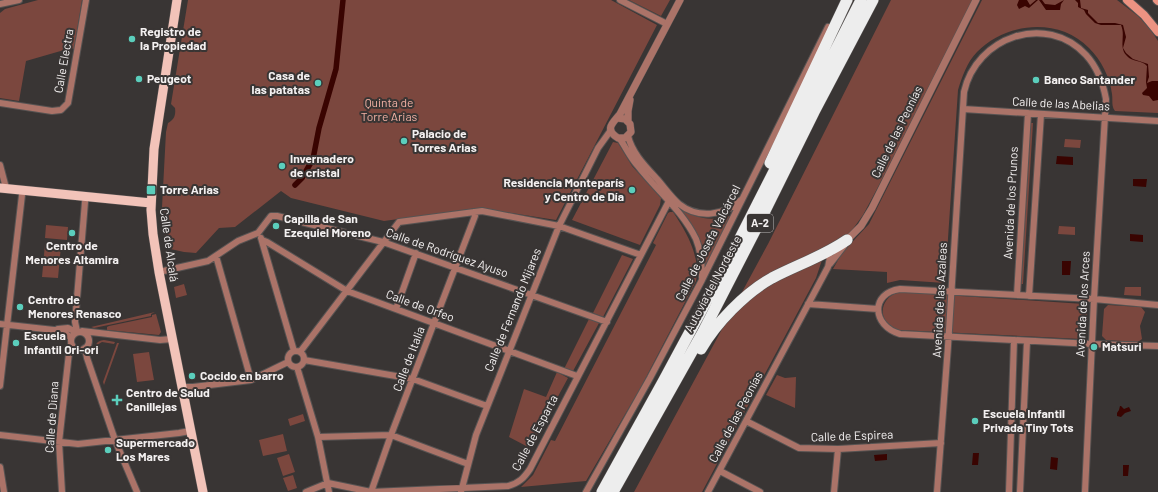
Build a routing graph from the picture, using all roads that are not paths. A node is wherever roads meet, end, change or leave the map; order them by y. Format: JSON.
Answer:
{"nodes":[{"id":1,"x":19,"y":0,"type":"edge"},
{"id":2,"x":86,"y":0,"type":"edge"},
{"id":3,"x":177,"y":0,"type":"edge"},
{"id":4,"x":620,"y":0,"type":"edge"},
{"id":5,"x":680,"y":0,"type":"edge"},
{"id":6,"x":842,"y":0,"type":"edge"},
{"id":7,"x":847,"y":0,"type":"edge"},
{"id":8,"x":861,"y":0,"type":"edge"},
{"id":9,"x":873,"y":0,"type":"edge"},
{"id":10,"x":976,"y":0,"type":"edge"},
{"id":11,"x":1128,"y":0,"type":"edge"},
{"id":12,"x":0,"y":4,"type":"edge"},
{"id":13,"x":667,"y":24,"type":"junction"},
{"id":14,"x":1158,"y":32,"type":"edge"},
{"id":15,"x":634,"y":88,"type":"junction"},
{"id":16,"x":0,"y":103,"type":"edge"},
{"id":17,"x":963,"y":109,"type":"junction"},
{"id":18,"x":1028,"y":113,"type":"junction"},
{"id":19,"x":1041,"y":114,"type":"junction"},
{"id":20,"x":1105,"y":117,"type":"junction"},
{"id":21,"x":617,"y":118,"type":"junction"},
{"id":22,"x":628,"y":121,"type":"junction"},
{"id":23,"x":1158,"y":121,"type":"edge"},
{"id":24,"x":611,"y":130,"type":"junction"},
{"id":25,"x":628,"y":136,"type":"junction"},
{"id":26,"x":618,"y":138,"type":"junction"},
{"id":27,"x":602,"y":143,"type":"junction"},
{"id":28,"x":0,"y":165,"type":"edge"},
{"id":29,"x":3,"y":191,"type":"edge"},
{"id":30,"x":22,"y":195,"type":"junction"},
{"id":31,"x":744,"y":198,"type":"junction"},
{"id":32,"x":669,"y":200,"type":"junction"},
{"id":33,"x":85,"y":202,"type":"junction"},
{"id":34,"x":151,"y":206,"type":"junction"},
{"id":35,"x":474,"y":212,"type":"junction"},
{"id":36,"x":559,"y":226,"type":"junction"},
{"id":37,"x":258,"y":233,"type":"junction"},
{"id":38,"x":262,"y":240,"type":"junction"},
{"id":39,"x":847,"y":240,"type":"junction"},
{"id":40,"x":384,"y":242,"type":"junction"},
{"id":41,"x":735,"y":248,"type":"junction"},
{"id":42,"x":416,"y":253,"type":"junction"},
{"id":43,"x":824,"y":253,"type":"junction"},
{"id":44,"x":641,"y":255,"type":"junction"},
{"id":45,"x":216,"y":256,"type":"junction"},
{"id":46,"x":456,"y":267,"type":"junction"},
{"id":47,"x":828,"y":267,"type":"junction"},
{"id":48,"x":159,"y":272,"type":"junction"},
{"id":49,"x":702,"y":280,"type":"junction"},
{"id":50,"x":347,"y":291,"type":"junction"},
{"id":51,"x":951,"y":291,"type":"junction"},
{"id":52,"x":531,"y":295,"type":"junction"},
{"id":53,"x":1017,"y":295,"type":"junction"},
{"id":54,"x":1029,"y":296,"type":"junction"},
{"id":55,"x":1094,"y":299,"type":"junction"},
{"id":56,"x":808,"y":304,"type":"junction"},
{"id":57,"x":1158,"y":305,"type":"edge"},
{"id":58,"x":396,"y":309,"type":"junction"},
{"id":59,"x":878,"y":310,"type":"junction"},
{"id":60,"x":607,"y":322,"type":"junction"},
{"id":61,"x":435,"y":323,"type":"junction"},
{"id":62,"x":3,"y":324,"type":"edge"},
{"id":63,"x":51,"y":329,"type":"junction"},
{"id":64,"x":78,"y":332,"type":"junction"},
{"id":65,"x":101,"y":333,"type":"junction"},
{"id":66,"x":949,"y":336,"type":"junction"},
{"id":67,"x":89,"y":340,"type":"junction"},
{"id":68,"x":172,"y":340,"type":"junction"},
{"id":69,"x":1014,"y":340,"type":"junction"},
{"id":70,"x":71,"y":341,"type":"junction"},
{"id":71,"x":1027,"y":341,"type":"junction"},
{"id":72,"x":1092,"y":344,"type":"junction"},
{"id":73,"x":1158,"y":346,"type":"edge"},
{"id":74,"x":85,"y":348,"type":"junction"},
{"id":75,"x":297,"y":351,"type":"junction"},
{"id":76,"x":509,"y":351,"type":"junction"},
{"id":77,"x":304,"y":360,"type":"junction"},
{"id":78,"x":288,"y":362,"type":"junction"},
{"id":79,"x":297,"y":367,"type":"junction"},
{"id":80,"x":577,"y":376,"type":"junction"},
{"id":81,"x":413,"y":379,"type":"junction"},
{"id":82,"x":251,"y":380,"type":"junction"},
{"id":83,"x":0,"y":386,"type":"edge"},
{"id":84,"x":182,"y":387,"type":"junction"},
{"id":85,"x":486,"y":406,"type":"junction"},
{"id":86,"x":746,"y":421,"type":"junction"},
{"id":87,"x":190,"y":431,"type":"junction"},
{"id":88,"x":0,"y":435,"type":"edge"},
{"id":89,"x":391,"y":435,"type":"junction"},
{"id":90,"x":318,"y":437,"type":"junction"},
{"id":91,"x":116,"y":440,"type":"junction"},
{"id":92,"x":58,"y":442,"type":"junction"},
{"id":93,"x":641,"y":442,"type":"junction"},
{"id":94,"x":941,"y":443,"type":"junction"},
{"id":95,"x":838,"y":449,"type":"junction"},
{"id":96,"x":634,"y":455,"type":"junction"},
{"id":97,"x":468,"y":464,"type":"junction"},
{"id":98,"x":0,"y":467,"type":"edge"},
{"id":99,"x":720,"y":471,"type":"junction"},
{"id":100,"x":328,"y":483,"type":"junction"},
{"id":101,"x":462,"y":490,"type":"edge"},
{"id":102,"x":4,"y":492,"type":"edge"},
{"id":103,"x":62,"y":492,"type":"edge"},
{"id":104,"x":137,"y":492,"type":"edge"},
{"id":105,"x":202,"y":492,"type":"edge"},
{"id":106,"x":306,"y":492,"type":"edge"},
{"id":107,"x":330,"y":492,"type":"edge"},
{"id":108,"x":371,"y":492,"type":"edge"},
{"id":109,"x":586,"y":492,"type":"edge"},
{"id":110,"x":602,"y":492,"type":"edge"},
{"id":111,"x":613,"y":492,"type":"edge"},
{"id":112,"x":618,"y":492,"type":"edge"},
{"id":113,"x":708,"y":492,"type":"edge"},
{"id":114,"x":760,"y":492,"type":"edge"},
{"id":115,"x":834,"y":492,"type":"edge"},
{"id":116,"x":937,"y":492,"type":"edge"},
{"id":117,"x":1009,"y":492,"type":"edge"},
{"id":118,"x":1020,"y":492,"type":"edge"},
{"id":119,"x":1085,"y":492,"type":"edge"}],
"edges":[{"from":1,"to":12,"type":"street"},
{"from":2,"to":16,"type":"street","name":"Calle Electra"},
{"from":3,"to":34,"type":"main road","name":"Calle de Alcalá"},
{"from":4,"to":13,"type":"street"},
{"from":5,"to":13,"type":"street"},
{"from":6,"to":31,"type":"street","name":"Calle de Josefa Valcárcel"},
{"from":7,"to":41,"type":"highway"},
{"from":8,"to":41,"type":"highway","name":"Autovía del Nordeste","number":"A-2"},
{"from":9,"to":93,"type":"highway","name":"Autovía del Nordeste","number":"A-2"},
{"from":10,"to":39,"type":"street","name":"Calle de las Peonías"},
{"from":11,"to":14,"type":"main road"},
{"from":13,"to":15,"type":"street"},
{"from":15,"to":21,"type":"street"},
{"from":15,"to":22,"type":"street"},
{"from":17,"to":18,"type":"street","name":"Calle de las Abelias"},
{"from":17,"to":20,"type":"street","name":"Avenida de las Azaleas"},
{"from":17,"to":51,"type":"street","name":"Avenida de las Azaleas"},
{"from":18,"to":19,"type":"street","name":"Calle de las Abelias"},
{"from":18,"to":53,"type":"street","name":"Avenida de los Prunos"},
{"from":19,"to":20,"type":"street","name":"Calle de las Abelias"},
{"from":19,"to":54,"type":"street","name":"Avenida de los Prunos"},
{"from":20,"to":23,"type":"street","name":"Calle de las Abelias"},
{"from":20,"to":55,"type":"street","name":"Avenida de los Arces"},
{"from":21,"to":22,"type":"street"},
{"from":21,"to":24,"type":"street"},
{"from":22,"to":25,"type":"street"},
{"from":24,"to":26,"type":"street"},
{"from":24,"to":27,"type":"street","name":"Calle de Fernando Mijares"},
{"from":25,"to":26,"type":"street"},
{"from":25,"to":31,"type":"street"},
{"from":26,"to":27,"type":"street"},
{"from":26,"to":32,"type":"street"},
{"from":27,"to":36,"type":"street","name":"Calle de Fernando Mijares"},
{"from":28,"to":29,"type":"street"},
{"from":29,"to":30,"type":"main road"},
{"from":29,"to":34,"type":"main road"},
{"from":30,"to":33,"type":"main road"},
{"from":30,"to":62,"type":"street"},
{"from":31,"to":49,"type":"street","name":"Calle de Josefa Valcárcel"},
{"from":32,"to":44,"type":"street","name":"Calle de Esparta"},
{"from":32,"to":49,"type":"street"},
{"from":33,"to":34,"type":"main road"},
{"from":33,"to":64,"type":"street"},
{"from":34,"to":48,"type":"main road","name":"Calle de Alcalá"},
{"from":35,"to":36,"type":"street"},
{"from":35,"to":40,"type":"street"},
{"from":35,"to":46,"type":"street","name":"Calle de Italia"},
{"from":36,"to":44,"type":"street"},
{"from":36,"to":52,"type":"street","name":"Calle de Fernando Mijares"},
{"from":37,"to":38,"type":"street"},
{"from":37,"to":40,"type":"street","name":"Calle de Rodríguez Ayuso"},
{"from":37,"to":45,"type":"street"},
{"from":38,"to":50,"type":"street","name":"Calle de Orfeo"},
{"from":38,"to":75,"type":"street"},
{"from":39,"to":43,"type":"highway"},
{"from":39,"to":47,"type":"street","name":"Calle de las Peonías"},
{"from":40,"to":42,"type":"street","name":"Calle de Rodríguez Ayuso"},
{"from":40,"to":50,"type":"street"},
{"from":41,"to":110,"type":"highway","name":"Autovía del Nordeste","number":"A-2"},
{"from":42,"to":46,"type":"street","name":"Calle de Rodríguez Ayuso"},
{"from":42,"to":58,"type":"street"},
{"from":43,"to":47,"type":"street"},
{"from":43,"to":93,"type":"highway"},
{"from":44,"to":60,"type":"street","name":"Calle de Esparta"},
{"from":45,"to":48,"type":"street"},
{"from":45,"to":82,"type":"street"},
{"from":46,"to":52,"type":"street","name":"Calle de Rodríguez Ayuso"},
{"from":46,"to":61,"type":"street","name":"Calle de Italia"},
{"from":47,"to":56,"type":"street","name":"Calle de las Peonías"},
{"from":48,"to":68,"type":"main road","name":"Calle de Alcalá"},
{"from":49,"to":109,"type":"street","name":"Calle de Josefa Valcárcel"},
{"from":50,"to":58,"type":"street","name":"Calle de Orfeo"},
{"from":50,"to":75,"type":"street"},
{"from":51,"to":53,"type":"street"},
{"from":51,"to":59,"type":"street"},
{"from":51,"to":66,"type":"street","name":"Avenida de las Azaleas"},
{"from":52,"to":60,"type":"street","name":"Calle de Rodríguez Ayuso"},
{"from":52,"to":76,"type":"street","name":"Calle de Fernando Mijares"},
{"from":53,"to":54,"type":"street"},
{"from":54,"to":55,"type":"street"},
{"from":55,"to":57,"type":"street"},
{"from":55,"to":72,"type":"street","name":"Avenida de los Arces"},
{"from":56,"to":59,"type":"street"},
{"from":56,"to":86,"type":"street","name":"Calle de las Peonías"},
{"from":58,"to":61,"type":"street","name":"Calle de Orfeo"},
{"from":59,"to":66,"type":"street"},
{"from":60,"to":80,"type":"street","name":"Calle de Esparta"},
{"from":61,"to":76,"type":"street","name":"Calle de Orfeo"},
{"from":61,"to":81,"type":"street","name":"Calle de Italia"},
{"from":62,"to":63,"type":"street"},
{"from":62,"to":83,"type":"street"},
{"from":63,"to":64,"type":"street"},
{"from":63,"to":70,"type":"street"},
{"from":64,"to":65,"type":"street"},
{"from":64,"to":67,"type":"street"},
{"from":64,"to":70,"type":"street"},
{"from":65,"to":67,"type":"street"},
{"from":65,"to":68,"type":"street"},
{"from":66,"to":69,"type":"street"},
{"from":66,"to":94,"type":"street","name":"Avenida de las Azaleas"},
{"from":67,"to":74,"type":"street"},
{"from":68,"to":84,"type":"main road","name":"Calle de Alcalá"},
{"from":69,"to":71,"type":"street"},
{"from":69,"to":117,"type":"street"},
{"from":70,"to":74,"type":"street"},
{"from":70,"to":92,"type":"street","name":"Calle de Diana"},
{"from":71,"to":72,"type":"street"},
{"from":71,"to":118,"type":"street"},
{"from":72,"to":73,"type":"street"},
{"from":72,"to":119,"type":"street","name":"Avenida de los Arces"},
{"from":74,"to":91,"type":"street"},
{"from":75,"to":77,"type":"street"},
{"from":75,"to":78,"type":"street"},
{"from":76,"to":80,"type":"street","name":"Calle de Orfeo"},
{"from":76,"to":85,"type":"street","name":"Calle de Fernando Mijares"},
{"from":77,"to":79,"type":"street"},
{"from":77,"to":81,"type":"street"},
{"from":78,"to":79,"type":"street"},
{"from":78,"to":82,"type":"street"},
{"from":79,"to":90,"type":"street"},
{"from":80,"to":101,"type":"street","name":"Calle de Esparta"},
{"from":81,"to":85,"type":"street"},
{"from":81,"to":89,"type":"street","name":"Calle de Italia"},
{"from":82,"to":84,"type":"street"},
{"from":84,"to":87,"type":"main road","name":"Calle de Alcalá"},
{"from":85,"to":97,"type":"street","name":"Calle de Fernando Mijares"},
{"from":86,"to":95,"type":"street","name":"Calle de Espirea"},
{"from":86,"to":99,"type":"street","name":"Calle de las Peonías"},
{"from":87,"to":91,"type":"street"},
{"from":87,"to":105,"type":"main road","name":"Calle de Alcalá"},
{"from":88,"to":92,"type":"street"},
{"from":89,"to":90,"type":"street"},
{"from":89,"to":97,"type":"street"},
{"from":89,"to":108,"type":"street","name":"Calle de Italia"},
{"from":90,"to":100,"type":"street"},
{"from":91,"to":92,"type":"street"},
{"from":91,"to":104,"type":"street"},
{"from":92,"to":103,"type":"street","name":"Calle de Diana"},
{"from":93,"to":96,"type":"highway","name":"Autovía del Nordeste","number":"A-2"},
{"from":94,"to":95,"type":"street","name":"Calle de Espirea"},
{"from":94,"to":116,"type":"street","name":"Avenida de las Azaleas"},
{"from":95,"to":115,"type":"street"},
{"from":96,"to":111,"type":"highway","name":"Autovía del Nordeste","number":"A-2"},
{"from":96,"to":112,"type":"highway","number":"A-2"},
{"from":97,"to":101,"type":"street","name":"Calle de Fernando Mijares"},
{"from":98,"to":102,"type":"street"},
{"from":99,"to":113,"type":"street","name":"Calle de las Peonías"},
{"from":99,"to":114,"type":"street"},
{"from":100,"to":106,"type":"street"},
{"from":100,"to":107,"type":"street"},
{"from":100,"to":108,"type":"street","name":"Calle de Esparta"},
{"from":101,"to":108,"type":"street","name":"Calle de Esparta"}]}
